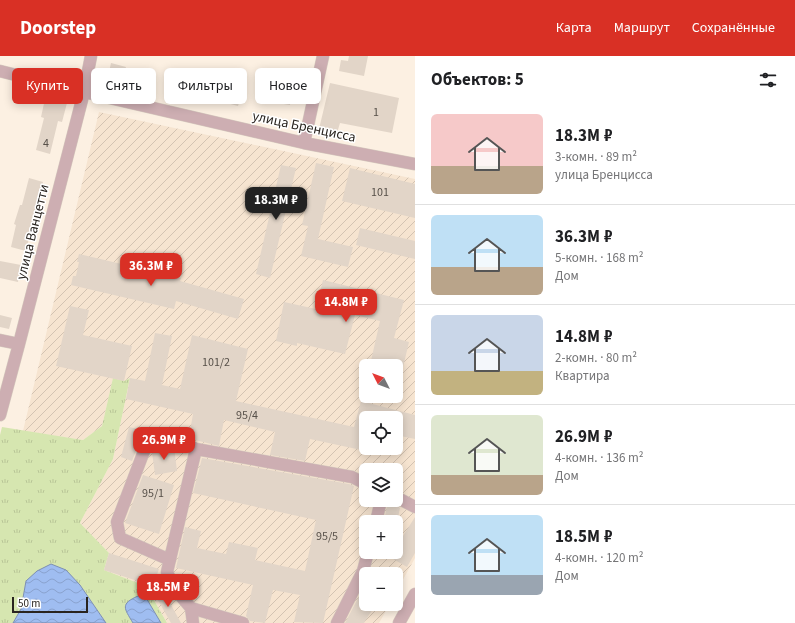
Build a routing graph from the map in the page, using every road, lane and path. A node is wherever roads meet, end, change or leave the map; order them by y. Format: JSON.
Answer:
{"nodes":[{"id":1,"x":91,"y":56,"type":"edge"},
{"id":2,"x":323,"y":56,"type":"edge"},
{"id":3,"x":0,"y":71,"type":"edge"},
{"id":4,"x":84,"y":92,"type":"junction"},
{"id":5,"x":304,"y":143,"type":"junction"},
{"id":6,"x":415,"y":164,"type":"edge"},
{"id":7,"x":0,"y":340,"type":"edge"},
{"id":8,"x":20,"y":344,"type":"junction"},
{"id":9,"x":0,"y":415,"type":"edge"},
{"id":10,"x":196,"y":449,"type":"junction"},
{"id":11,"x":359,"y":480,"type":"edge"},
{"id":12,"x":403,"y":501,"type":"edge"},
{"id":13,"x":415,"y":507,"type":"edge"},
{"id":14,"x":366,"y":559,"type":"edge"},
{"id":15,"x":170,"y":560,"type":"junction"},
{"id":16,"x":415,"y":594,"type":"edge"},
{"id":17,"x":191,"y":608,"type":"junction"},
{"id":18,"x":193,"y":623,"type":"edge"},
{"id":19,"x":243,"y":623,"type":"edge"},
{"id":20,"x":337,"y":623,"type":"edge"},
{"id":21,"x":399,"y":623,"type":"edge"}],
"edges":[{"from":1,"to":4,"type":"street","name":"улица Ванцетти"},
{"from":2,"to":5,"type":"street"},
{"from":3,"to":4,"type":"street","name":"улица Бренцисса"},
{"from":4,"to":5,"type":"street","name":"улица Бренцисса"},
{"from":4,"to":8,"type":"street","name":"улица Ванцетти"},
{"from":5,"to":6,"type":"street","name":"улица Бренцисса"},
{"from":7,"to":8,"type":"street"},
{"from":8,"to":9,"type":"street","name":"улица Ванцетти"},
{"from":10,"to":11,"type":"street"},
{"from":10,"to":15,"type":"street"},
{"from":10,"to":15,"type":"street"},
{"from":12,"to":13,"type":"street"},
{"from":14,"to":20,"type":"street"},
{"from":15,"to":17,"type":"street"},
{"from":16,"to":21,"type":"street"},
{"from":17,"to":18,"type":"street"},
{"from":17,"to":19,"type":"street"}]}
